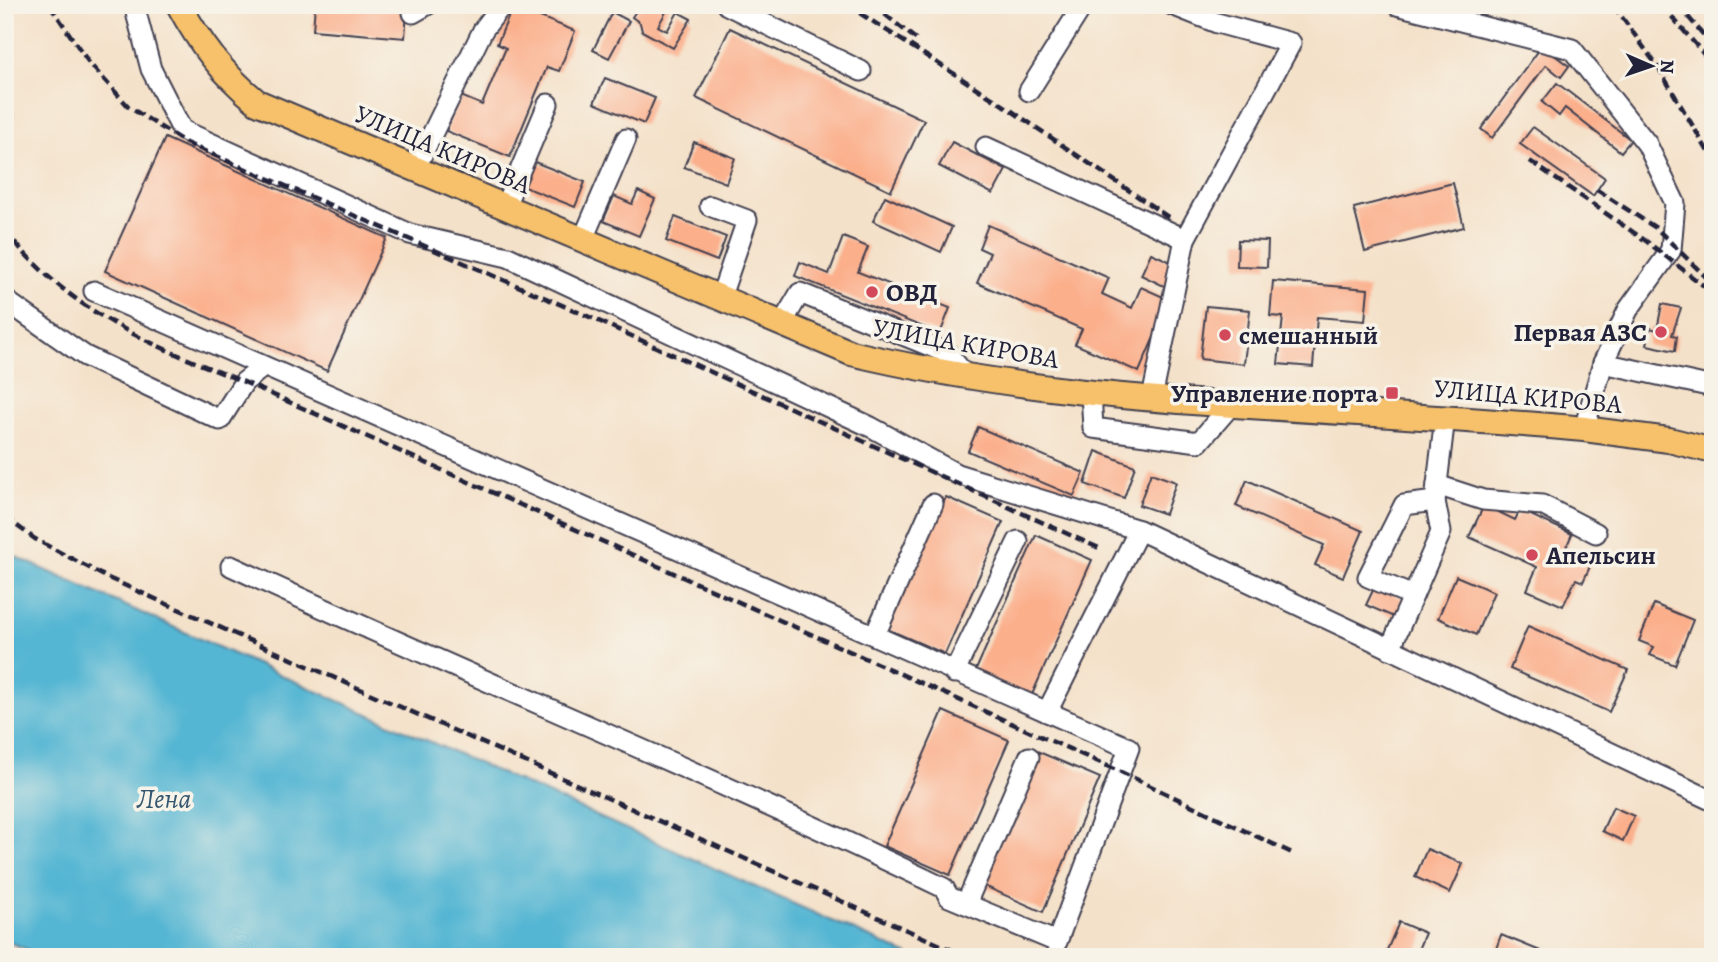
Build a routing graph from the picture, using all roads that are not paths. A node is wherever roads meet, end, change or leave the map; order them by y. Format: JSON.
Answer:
{"nodes":[{"id":1,"x":134,"y":5,"type":"edge"},
{"id":2,"x":179,"y":5,"type":"edge"},
{"id":3,"x":502,"y":5,"type":"edge"},
{"id":4,"x":727,"y":5,"type":"edge"},
{"id":5,"x":1083,"y":5,"type":"edge"},
{"id":6,"x":1172,"y":5,"type":"edge"},
{"id":7,"x":1397,"y":5,"type":"edge"},
{"id":8,"x":861,"y":71,"type":"dead end"},
{"id":9,"x":1029,"y":91,"type":"dead end"},
{"id":10,"x":548,"y":104,"type":"dead end"},
{"id":11,"x":626,"y":139,"type":"dead end"},
{"id":12,"x":986,"y":147,"type":"dead end"},
{"id":13,"x":415,"y":169,"type":"junction"},
{"id":14,"x":505,"y":206,"type":"junction"},
{"id":15,"x":710,"y":206,"type":"dead end"},
{"id":16,"x":583,"y":239,"type":"junction"},
{"id":17,"x":1185,"y":239,"type":"junction"},
{"id":18,"x":94,"y":291,"type":"dead end"},
{"id":19,"x":720,"y":299,"type":"junction"},
{"id":20,"x":5,"y":300,"type":"edge"},
{"id":21,"x":781,"y":325,"type":"junction"},
{"id":22,"x":1603,"y":363,"type":"junction"},
{"id":23,"x":262,"y":368,"type":"junction"},
{"id":24,"x":967,"y":377,"type":"junction"},
{"id":25,"x":1713,"y":387,"type":"edge"},
{"id":26,"x":1091,"y":392,"type":"junction"},
{"id":27,"x":1152,"y":398,"type":"junction"},
{"id":28,"x":1232,"y":404,"type":"junction"},
{"id":29,"x":1445,"y":417,"type":"junction"},
{"id":30,"x":1584,"y":429,"type":"junction"},
{"id":31,"x":1713,"y":451,"type":"edge"},
{"id":32,"x":1436,"y":493,"type":"junction"},
{"id":33,"x":933,"y":505,"type":"dead end"},
{"id":34,"x":1139,"y":530,"type":"junction"},
{"id":35,"x":1595,"y":533,"type":"dead end"},
{"id":36,"x":1018,"y":541,"type":"dead end"},
{"id":37,"x":230,"y":566,"type":"dead end"},
{"id":38,"x":1413,"y":596,"type":"junction"},
{"id":39,"x":875,"y":635,"type":"junction"},
{"id":40,"x":1390,"y":649,"type":"junction"},
{"id":41,"x":954,"y":673,"type":"junction"},
{"id":42,"x":1047,"y":712,"type":"junction"},
{"id":43,"x":1029,"y":757,"type":"dead end"},
{"id":44,"x":1713,"y":801,"type":"edge"},
{"id":45,"x":966,"y":904,"type":"junction"}],
"edges":[{"from":1,"to":34,"type":"lane"},
{"from":2,"to":13,"type":"main road","name":"УЛИЦА КИРОВА"},
{"from":3,"to":13,"type":"lane"},
{"from":4,"to":8,"type":"lane"},
{"from":5,"to":9,"type":"lane"},
{"from":6,"to":17,"type":"lane"},
{"from":7,"to":22,"type":"lane"},
{"from":10,"to":14,"type":"lane"},
{"from":11,"to":16,"type":"lane"},
{"from":12,"to":17,"type":"lane"},
{"from":13,"to":14,"type":"main road","name":"УЛИЦА КИРОВА"},
{"from":14,"to":16,"type":"main road","name":"УЛИЦА КИРОВА"},
{"from":15,"to":19,"type":"lane"},
{"from":16,"to":19,"type":"main road","name":"УЛИЦА КИРОВА"},
{"from":17,"to":27,"type":"lane"},
{"from":18,"to":23,"type":"lane"},
{"from":19,"to":21,"type":"main road","name":"УЛИЦА КИРОВА"},
{"from":20,"to":23,"type":"lane"},
{"from":21,"to":24,"type":"main road","name":"УЛИЦА КИРОВА"},
{"from":21,"to":24,"type":"lane"},
{"from":22,"to":25,"type":"lane"},
{"from":22,"to":30,"type":"lane"},
{"from":23,"to":39,"type":"lane"},
{"from":24,"to":26,"type":"main road","name":"УЛИЦА КИРОВА"},
{"from":26,"to":27,"type":"main road","name":"УЛИЦА КИРОВА"},
{"from":26,"to":28,"type":"lane"},
{"from":27,"to":28,"type":"main road","name":"УЛИЦА КИРОВА"},
{"from":28,"to":29,"type":"main road","name":"УЛИЦА КИРОВА"},
{"from":29,"to":30,"type":"main road","name":"УЛИЦА КИРОВА"},
{"from":29,"to":32,"type":"lane"},
{"from":30,"to":31,"type":"main road","name":"УЛИЦА КИРОВА"},
{"from":32,"to":35,"type":"lane"},
{"from":32,"to":38,"type":"lane"},
{"from":32,"to":38,"type":"lane"},
{"from":33,"to":39,"type":"lane"},
{"from":34,"to":40,"type":"lane"},
{"from":34,"to":42,"type":"lane"},
{"from":36,"to":41,"type":"lane"},
{"from":37,"to":45,"type":"lane"},
{"from":38,"to":40,"type":"lane"},
{"from":39,"to":41,"type":"lane"},
{"from":40,"to":44,"type":"lane"},
{"from":41,"to":42,"type":"lane"},
{"from":42,"to":45,"type":"lane"},
{"from":43,"to":45,"type":"lane"}]}
